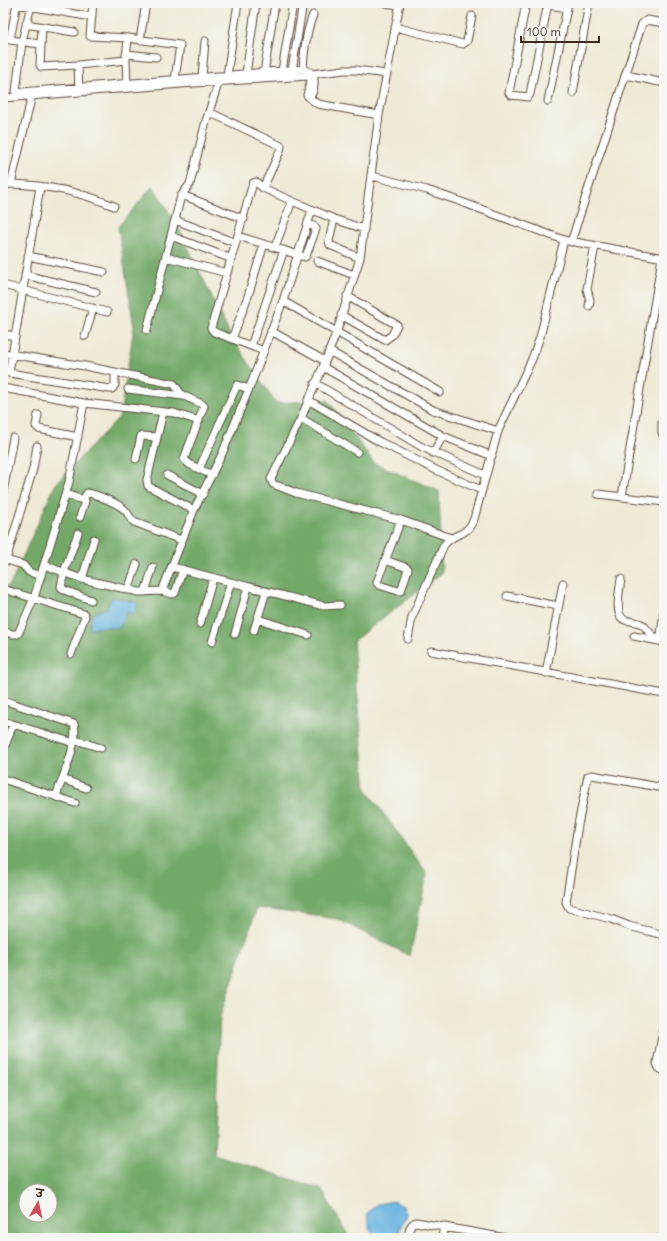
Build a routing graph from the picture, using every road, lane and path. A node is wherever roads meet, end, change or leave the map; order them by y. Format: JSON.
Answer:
{"nodes":[{"id":1,"x":17,"y":3,"type":"edge"},
{"id":2,"x":93,"y":3,"type":"edge"},
{"id":3,"x":146,"y":3,"type":"edge"},
{"id":4,"x":238,"y":3,"type":"edge"},
{"id":5,"x":256,"y":3,"type":"edge"},
{"id":6,"x":275,"y":3,"type":"edge"},
{"id":7,"x":293,"y":3,"type":"edge"},
{"id":8,"x":304,"y":3,"type":"edge"},
{"id":9,"x":385,"y":3,"type":"edge"},
{"id":10,"x":526,"y":3,"type":"edge"},
{"id":11,"x":539,"y":3,"type":"edge"},
{"id":12,"x":589,"y":3,"type":"edge"},
{"id":13,"x":400,"y":4,"type":"edge"},
{"id":14,"x":548,"y":4,"type":"edge"},
{"id":15,"x":568,"y":5,"type":"edge"},
{"id":16,"x":31,"y":6,"type":"junction"},
{"id":17,"x":472,"y":16,"type":"dead end"},
{"id":18,"x":92,"y":17,"type":"junction"},
{"id":19,"x":300,"y":20,"type":"junction"},
{"id":20,"x":664,"y":23,"type":"edge"},
{"id":21,"x":26,"y":24,"type":"junction"},
{"id":22,"x":42,"y":26,"type":"junction"},
{"id":23,"x":395,"y":27,"type":"junction"},
{"id":24,"x":74,"y":32,"type":"dead end"},
{"id":25,"x":128,"y":38,"type":"junction"},
{"id":26,"x":6,"y":39,"type":"edge"},
{"id":27,"x":140,"y":40,"type":"junction"},
{"id":28,"x":22,"y":41,"type":"junction"},
{"id":29,"x":205,"y":41,"type":"dead end"},
{"id":30,"x":40,"y":44,"type":"junction"},
{"id":31,"x":286,"y":47,"type":"junction"},
{"id":32,"x":296,"y":48,"type":"junction"},
{"id":33,"x":126,"y":57,"type":"junction"},
{"id":34,"x":156,"y":57,"type":"dead end"},
{"id":35,"x":294,"y":57,"type":"junction"},
{"id":36,"x":304,"y":57,"type":"junction"},
{"id":37,"x":78,"y":65,"type":"junction"},
{"id":38,"x":303,"y":69,"type":"junction"},
{"id":39,"x":292,"y":70,"type":"junction"},
{"id":40,"x":282,"y":71,"type":"junction"},
{"id":41,"x":264,"y":72,"type":"junction"},
{"id":42,"x":246,"y":74,"type":"junction"},
{"id":43,"x":387,"y":74,"type":"junction"},
{"id":44,"x":310,"y":75,"type":"junction"},
{"id":45,"x":626,"y":75,"type":"junction"},
{"id":46,"x":222,"y":77,"type":"junction"},
{"id":47,"x":202,"y":78,"type":"junction"},
{"id":48,"x":175,"y":79,"type":"junction"},
{"id":49,"x":664,"y":83,"type":"edge"},
{"id":50,"x":126,"y":86,"type":"junction"},
{"id":51,"x":79,"y":89,"type":"junction"},
{"id":52,"x":16,"y":92,"type":"junction"},
{"id":53,"x":33,"y":93,"type":"junction"},
{"id":54,"x":573,"y":93,"type":"dead end"},
{"id":55,"x":3,"y":94,"type":"edge"},
{"id":56,"x":3,"y":98,"type":"edge"},
{"id":57,"x":548,"y":101,"type":"dead end"},
{"id":58,"x":209,"y":112,"type":"junction"},
{"id":59,"x":379,"y":115,"type":"junction"},
{"id":60,"x":372,"y":176,"type":"junction"},
{"id":61,"x":7,"y":185,"type":"edge"},
{"id":62,"x":40,"y":187,"type":"junction"},
{"id":63,"x":263,"y":188,"type":"junction"},
{"id":64,"x":182,"y":195,"type":"junction"},
{"id":65,"x":292,"y":201,"type":"junction"},
{"id":66,"x":114,"y":206,"type":"dead end"},
{"id":67,"x":312,"y":210,"type":"junction"},
{"id":68,"x":244,"y":218,"type":"junction"},
{"id":69,"x":334,"y":219,"type":"junction"},
{"id":70,"x":175,"y":220,"type":"junction"},
{"id":71,"x":364,"y":229,"type":"junction"},
{"id":72,"x":171,"y":236,"type":"junction"},
{"id":73,"x":237,"y":239,"type":"junction"},
{"id":74,"x":568,"y":241,"type":"junction"},
{"id":75,"x":264,"y":244,"type":"junction"},
{"id":76,"x":595,"y":246,"type":"junction"},
{"id":77,"x":275,"y":247,"type":"junction"},
{"id":78,"x":284,"y":250,"type":"junction"},
{"id":79,"x":297,"y":254,"type":"junction"},
{"id":80,"x":28,"y":256,"type":"junction"},
{"id":81,"x":166,"y":258,"type":"junction"},
{"id":82,"x":232,"y":258,"type":"junction"},
{"id":83,"x":360,"y":258,"type":"junction"},
{"id":84,"x":663,"y":258,"type":"edge"},
{"id":85,"x":317,"y":261,"type":"dead end"},
{"id":86,"x":104,"y":272,"type":"dead end"},
{"id":87,"x":227,"y":273,"type":"junction"},
{"id":88,"x":25,"y":275,"type":"junction"},
{"id":89,"x":354,"y":275,"type":"junction"},
{"id":90,"x":3,"y":286,"type":"edge"},
{"id":91,"x":22,"y":290,"type":"junction"},
{"id":92,"x":96,"y":292,"type":"dead end"},
{"id":93,"x":347,"y":296,"type":"junction"},
{"id":94,"x":282,"y":301,"type":"junction"},
{"id":95,"x":589,"y":306,"type":"dead end"},
{"id":96,"x":93,"y":308,"type":"junction"},
{"id":97,"x":106,"y":312,"type":"dead end"},
{"id":98,"x":341,"y":315,"type":"junction"},
{"id":99,"x":147,"y":330,"type":"dead end"},
{"id":100,"x":271,"y":331,"type":"junction"},
{"id":101,"x":337,"y":331,"type":"junction"},
{"id":102,"x":3,"y":334,"type":"edge"},
{"id":103,"x":15,"y":336,"type":"junction"},
{"id":104,"x":85,"y":336,"type":"dead end"},
{"id":105,"x":232,"y":339,"type":"junction"},
{"id":106,"x":251,"y":346,"type":"junction"},
{"id":107,"x":264,"y":351,"type":"junction"},
{"id":108,"x":328,"y":351,"type":"junction"},
{"id":109,"x":3,"y":353,"type":"edge"},
{"id":110,"x":12,"y":355,"type":"junction"},
{"id":111,"x":324,"y":364,"type":"junction"},
{"id":112,"x":6,"y":372,"type":"edge"},
{"id":113,"x":115,"y":372,"type":"junction"},
{"id":114,"x":315,"y":383,"type":"junction"},
{"id":115,"x":3,"y":388,"type":"edge"},
{"id":116,"x":128,"y":388,"type":"dead end"},
{"id":117,"x":249,"y":389,"type":"junction"},
{"id":118,"x":440,"y":392,"type":"dead end"},
{"id":119,"x":183,"y":396,"type":"junction"},
{"id":120,"x":308,"y":400,"type":"junction"},
{"id":121,"x":84,"y":403,"type":"junction"},
{"id":122,"x":163,"y":412,"type":"junction"},
{"id":123,"x":38,"y":415,"type":"dead end"},
{"id":124,"x":300,"y":418,"type":"junction"},
{"id":125,"x":199,"y":421,"type":"junction"},
{"id":126,"x":662,"y":422,"type":"dead end"},
{"id":127,"x":498,"y":431,"type":"junction"},
{"id":128,"x":78,"y":436,"type":"junction"},
{"id":129,"x":443,"y":436,"type":"junction"},
{"id":130,"x":157,"y":437,"type":"junction"},
{"id":131,"x":13,"y":438,"type":"dead end"},
{"id":132,"x":664,"y":438,"type":"edge"},
{"id":133,"x":37,"y":446,"type":"dead end"},
{"id":134,"x":357,"y":452,"type":"dead end"},
{"id":135,"x":433,"y":453,"type":"junction"},
{"id":136,"x":492,"y":456,"type":"junction"},
{"id":137,"x":136,"y":459,"type":"dead end"},
{"id":138,"x":6,"y":463,"type":"edge"},
{"id":139,"x":199,"y":468,"type":"junction"},
{"id":140,"x":212,"y":474,"type":"junction"},
{"id":141,"x":167,"y":475,"type":"dead end"},
{"id":142,"x":485,"y":476,"type":"junction"},
{"id":143,"x":4,"y":479,"type":"edge"},
{"id":144,"x":481,"y":490,"type":"junction"},
{"id":145,"x":3,"y":492,"type":"edge"},
{"id":146,"x":66,"y":494,"type":"junction"},
{"id":147,"x":203,"y":494,"type":"junction"},
{"id":148,"x":598,"y":494,"type":"dead end"},
{"id":149,"x":622,"y":496,"type":"junction"},
{"id":150,"x":83,"y":500,"type":"junction"},
{"id":151,"x":664,"y":502,"type":"edge"},
{"id":152,"x":194,"y":510,"type":"junction"},
{"id":153,"x":80,"y":517,"type":"dead end"},
{"id":154,"x":401,"y":520,"type":"junction"},
{"id":155,"x":78,"y":533,"type":"dead end"},
{"id":156,"x":451,"y":538,"type":"junction"},
{"id":157,"x":94,"y":539,"type":"dead end"},
{"id":158,"x":181,"y":540,"type":"junction"},
{"id":159,"x":4,"y":559,"type":"edge"},
{"id":160,"x":385,"y":560,"type":"junction"},
{"id":161,"x":137,"y":564,"type":"dead end"},
{"id":162,"x":44,"y":565,"type":"junction"},
{"id":163,"x":172,"y":566,"type":"junction"},
{"id":164,"x":153,"y":567,"type":"dead end"},
{"id":165,"x":183,"y":570,"type":"junction"},
{"id":166,"x":64,"y":572,"type":"junction"},
{"id":167,"x":41,"y":576,"type":"junction"},
{"id":168,"x":213,"y":578,"type":"junction"},
{"id":169,"x":82,"y":579,"type":"junction"},
{"id":170,"x":621,"y":579,"type":"dead end"},
{"id":171,"x":231,"y":582,"type":"junction"},
{"id":172,"x":563,"y":583,"type":"dead end"},
{"id":173,"x":248,"y":587,"type":"junction"},
{"id":174,"x":3,"y":589,"type":"edge"},
{"id":175,"x":128,"y":590,"type":"junction"},
{"id":176,"x":162,"y":591,"type":"junction"},
{"id":177,"x":145,"y":592,"type":"junction"},
{"id":178,"x":266,"y":592,"type":"junction"},
{"id":179,"x":507,"y":596,"type":"dead end"},
{"id":180,"x":34,"y":598,"type":"junction"},
{"id":181,"x":91,"y":600,"type":"dead end"},
{"id":182,"x":340,"y":605,"type":"dead end"},
{"id":183,"x":558,"y":606,"type":"junction"},
{"id":184,"x":664,"y":613,"type":"edge"},
{"id":185,"x":258,"y":619,"type":"junction"},
{"id":186,"x":200,"y":624,"type":"dead end"},
{"id":187,"x":254,"y":630,"type":"dead end"},
{"id":188,"x":3,"y":631,"type":"edge"},
{"id":189,"x":235,"y":634,"type":"dead end"},
{"id":190,"x":308,"y":635,"type":"dead end"},
{"id":191,"x":634,"y":636,"type":"dead end"},
{"id":192,"x":408,"y":639,"type":"dead end"},
{"id":193,"x":661,"y":640,"type":"edge"},
{"id":194,"x":212,"y":642,"type":"dead end"},
{"id":195,"x":431,"y":650,"type":"dead end"},
{"id":196,"x":71,"y":654,"type":"dead end"},
{"id":197,"x":546,"y":673,"type":"junction"},
{"id":198,"x":664,"y":694,"type":"edge"},
{"id":199,"x":3,"y":700,"type":"edge"},
{"id":200,"x":3,"y":720,"type":"edge"},
{"id":201,"x":16,"y":725,"type":"junction"},
{"id":202,"x":73,"y":742,"type":"junction"},
{"id":203,"x":4,"y":747,"type":"edge"},
{"id":204,"x":102,"y":748,"type":"dead end"},
{"id":205,"x":3,"y":779,"type":"edge"},
{"id":206,"x":62,"y":779,"type":"junction"},
{"id":207,"x":86,"y":788,"type":"dead end"},
{"id":208,"x":664,"y":788,"type":"edge"},
{"id":209,"x":56,"y":796,"type":"junction"},
{"id":210,"x":75,"y":803,"type":"dead end"},
{"id":211,"x":664,"y":935,"type":"edge"},
{"id":212,"x":664,"y":1026,"type":"edge"},
{"id":213,"x":664,"y":1071,"type":"edge"},
{"id":214,"x":444,"y":1226,"type":"junction"},
{"id":215,"x":408,"y":1238,"type":"edge"},
{"id":216,"x":442,"y":1238,"type":"edge"},
{"id":217,"x":506,"y":1238,"type":"edge"}],
"edges":[{"from":1,"to":16,"type":"street"},
{"from":1,"to":26,"type":"street"},
{"from":2,"to":18,"type":"street"},
{"from":3,"to":27,"type":"street"},
{"from":4,"to":46,"type":"street"},
{"from":5,"to":42,"type":"street"},
{"from":6,"to":41,"type":"street"},
{"from":7,"to":31,"type":"street"},
{"from":8,"to":19,"type":"street"},
{"from":9,"to":13,"type":"street"},
{"from":10,"to":14,"type":"street"},
{"from":11,"to":14,"type":"street"},
{"from":12,"to":54,"type":"street"},
{"from":13,"to":23,"type":"street"},
{"from":14,"to":15,"type":"street"},
{"from":15,"to":57,"type":"street"},
{"from":16,"to":18,"type":"street"},
{"from":16,"to":21,"type":"street"},
{"from":17,"to":23,"type":"street"},
{"from":18,"to":25,"type":"street"},
{"from":19,"to":32,"type":"street"},
{"from":19,"to":36,"type":"street"},
{"from":20,"to":45,"type":"street"},
{"from":21,"to":22,"type":"street"},
{"from":21,"to":28,"type":"street"},
{"from":22,"to":24,"type":"street"},
{"from":22,"to":30,"type":"street"},
{"from":23,"to":43,"type":"street"},
{"from":25,"to":27,"type":"street"},
{"from":25,"to":33,"type":"street"},
{"from":26,"to":28,"type":"street"},
{"from":27,"to":48,"type":"street"},
{"from":28,"to":30,"type":"street"},
{"from":28,"to":52,"type":"street"},
{"from":29,"to":47,"type":"street"},
{"from":30,"to":37,"type":"street"},
{"from":31,"to":32,"type":"street"},
{"from":31,"to":40,"type":"street"},
{"from":32,"to":35,"type":"street"},
{"from":33,"to":34,"type":"street"},
{"from":33,"to":37,"type":"street"},
{"from":33,"to":50,"type":"street"},
{"from":35,"to":36,"type":"street"},
{"from":35,"to":39,"type":"street"},
{"from":36,"to":38,"type":"street"},
{"from":37,"to":51,"type":"street"},
{"from":38,"to":39,"type":"street"},
{"from":38,"to":44,"type":"street"},
{"from":39,"to":40,"type":"street"},
{"from":40,"to":41,"type":"street"},
{"from":41,"to":42,"type":"street"},
{"from":42,"to":46,"type":"street"},
{"from":43,"to":44,"type":"street"},
{"from":43,"to":59,"type":"street"},
{"from":44,"to":46,"type":"street"},
{"from":44,"to":59,"type":"street"},
{"from":45,"to":49,"type":"street"},
{"from":45,"to":74,"type":"street"},
{"from":46,"to":47,"type":"street"},
{"from":46,"to":50,"type":"street"},
{"from":46,"to":58,"type":"street"},
{"from":47,"to":48,"type":"street"},
{"from":48,"to":50,"type":"street"},
{"from":50,"to":51,"type":"street"},
{"from":51,"to":53,"type":"street"},
{"from":52,"to":53,"type":"street"},
{"from":52,"to":55,"type":"street"},
{"from":53,"to":56,"type":"street"},
{"from":53,"to":61,"type":"street"},
{"from":58,"to":63,"type":"street"},
{"from":58,"to":64,"type":"street"},
{"from":59,"to":60,"type":"street"},
{"from":60,"to":71,"type":"street"},
{"from":60,"to":74,"type":"street"},
{"from":61,"to":62,"type":"street"},
{"from":62,"to":66,"type":"street"},
{"from":62,"to":80,"type":"street"},
{"from":63,"to":65,"type":"street"},
{"from":63,"to":68,"type":"street"},
{"from":64,"to":68,"type":"street"},
{"from":64,"to":70,"type":"street"},
{"from":65,"to":67,"type":"street"},
{"from":65,"to":77,"type":"street"},
{"from":67,"to":69,"type":"street"},
{"from":67,"to":79,"type":"street"},
{"from":68,"to":73,"type":"street"},
{"from":69,"to":71,"type":"street"},
{"from":69,"to":83,"type":"street"},
{"from":70,"to":72,"type":"street"},
{"from":70,"to":73,"type":"street"},
{"from":71,"to":83,"type":"street"},
{"from":72,"to":81,"type":"street"},
{"from":72,"to":82,"type":"street"},
{"from":73,"to":75,"type":"street"},
{"from":73,"to":82,"type":"street"},
{"from":74,"to":76,"type":"street"},
{"from":74,"to":127,"type":"street"},
{"from":75,"to":77,"type":"street"},
{"from":75,"to":105,"type":"street"},
{"from":76,"to":84,"type":"street"},
{"from":76,"to":95,"type":"street"},
{"from":77,"to":78,"type":"street"},
{"from":78,"to":79,"type":"street"},
{"from":78,"to":106,"type":"street"},
{"from":79,"to":94,"type":"street"},
{"from":80,"to":86,"type":"street"},
{"from":80,"to":88,"type":"street"},
{"from":81,"to":87,"type":"street"},
{"from":81,"to":99,"type":"street"},
{"from":82,"to":87,"type":"street"},
{"from":83,"to":89,"type":"street"},
{"from":84,"to":149,"type":"street"},
{"from":85,"to":89,"type":"street"},
{"from":87,"to":105,"type":"street"},
{"from":88,"to":91,"type":"street"},
{"from":88,"to":92,"type":"street"},
{"from":89,"to":93,"type":"street"},
{"from":90,"to":91,"type":"street"},
{"from":91,"to":96,"type":"street"},
{"from":91,"to":103,"type":"street"},
{"from":93,"to":98,"type":"street"},
{"from":93,"to":98,"type":"street"},
{"from":94,"to":100,"type":"street"},
{"from":94,"to":101,"type":"street"},
{"from":96,"to":97,"type":"street"},
{"from":96,"to":104,"type":"street"},
{"from":98,"to":101,"type":"street"},
{"from":100,"to":107,"type":"street"},
{"from":100,"to":111,"type":"street"},
{"from":101,"to":108,"type":"street"},
{"from":101,"to":118,"type":"street"},
{"from":102,"to":103,"type":"street"},
{"from":103,"to":110,"type":"street"},
{"from":105,"to":106,"type":"street"},
{"from":106,"to":107,"type":"street"},
{"from":107,"to":117,"type":"street"},
{"from":108,"to":111,"type":"street"},
{"from":108,"to":127,"type":"street"},
{"from":109,"to":110,"type":"street"},
{"from":110,"to":112,"type":"street"},
{"from":110,"to":113,"type":"street"},
{"from":111,"to":114,"type":"street"},
{"from":111,"to":129,"type":"street"},
{"from":112,"to":113,"type":"street"},
{"from":113,"to":119,"type":"street"},
{"from":114,"to":120,"type":"street"},
{"from":114,"to":135,"type":"street"},
{"from":115,"to":121,"type":"street"},
{"from":116,"to":119,"type":"street"},
{"from":117,"to":139,"type":"street"},
{"from":117,"to":140,"type":"street"},
{"from":119,"to":125,"type":"street"},
{"from":120,"to":124,"type":"street"},
{"from":120,"to":144,"type":"street"},
{"from":121,"to":122,"type":"street"},
{"from":121,"to":128,"type":"street"},
{"from":122,"to":125,"type":"street"},
{"from":122,"to":130,"type":"street"},
{"from":123,"to":128,"type":"street"},
{"from":124,"to":134,"type":"street"},
{"from":124,"to":154,"type":"street"},
{"from":125,"to":139,"type":"street"},
{"from":126,"to":132,"type":"street"},
{"from":127,"to":136,"type":"street"},
{"from":128,"to":146,"type":"street"},
{"from":129,"to":135,"type":"street"},
{"from":129,"to":136,"type":"street"},
{"from":130,"to":137,"type":"street"},
{"from":130,"to":152,"type":"street"},
{"from":131,"to":138,"type":"street"},
{"from":133,"to":159,"type":"street"},
{"from":135,"to":142,"type":"street"},
{"from":136,"to":142,"type":"street"},
{"from":138,"to":143,"type":"street"},
{"from":139,"to":140,"type":"street"},
{"from":140,"to":147,"type":"street"},
{"from":141,"to":147,"type":"street"},
{"from":142,"to":144,"type":"street"},
{"from":143,"to":145,"type":"street"},
{"from":144,"to":156,"type":"street"},
{"from":146,"to":150,"type":"street"},
{"from":146,"to":162,"type":"street"},
{"from":147,"to":152,"type":"street"},
{"from":148,"to":149,"type":"street"},
{"from":149,"to":151,"type":"street"},
{"from":150,"to":153,"type":"street"},
{"from":150,"to":158,"type":"street"},
{"from":152,"to":158,"type":"street"},
{"from":154,"to":156,"type":"street"},
{"from":154,"to":160,"type":"street"},
{"from":155,"to":166,"type":"street"},
{"from":156,"to":192,"type":"street"},
{"from":157,"to":169,"type":"street"},
{"from":158,"to":163,"type":"street"},
{"from":159,"to":167,"type":"street"},
{"from":160,"to":160,"type":"street"},
{"from":161,"to":175,"type":"street"},
{"from":162,"to":166,"type":"street"},
{"from":162,"to":167,"type":"street"},
{"from":163,"to":165,"type":"street"},
{"from":163,"to":176,"type":"street"},
{"from":164,"to":177,"type":"street"},
{"from":165,"to":168,"type":"street"},
{"from":165,"to":176,"type":"street"},
{"from":166,"to":169,"type":"street"},
{"from":166,"to":181,"type":"street"},
{"from":167,"to":180,"type":"street"},
{"from":168,"to":171,"type":"street"},
{"from":168,"to":186,"type":"street"},
{"from":169,"to":175,"type":"street"},
{"from":170,"to":193,"type":"street"},
{"from":171,"to":173,"type":"street"},
{"from":171,"to":194,"type":"street"},
{"from":172,"to":183,"type":"street"},
{"from":173,"to":178,"type":"street"},
{"from":173,"to":189,"type":"street"},
{"from":174,"to":180,"type":"street"},
{"from":175,"to":177,"type":"street"},
{"from":176,"to":177,"type":"street"},
{"from":178,"to":182,"type":"street"},
{"from":178,"to":185,"type":"street"},
{"from":179,"to":183,"type":"street"},
{"from":180,"to":188,"type":"street"},
{"from":180,"to":196,"type":"street"},
{"from":183,"to":197,"type":"street"},
{"from":184,"to":193,"type":"street"},
{"from":185,"to":187,"type":"street"},
{"from":185,"to":190,"type":"street"},
{"from":191,"to":193,"type":"street"},
{"from":195,"to":197,"type":"street"},
{"from":197,"to":198,"type":"street"},
{"from":199,"to":202,"type":"street"},
{"from":200,"to":201,"type":"street"},
{"from":201,"to":202,"type":"street"},
{"from":201,"to":203,"type":"street"},
{"from":202,"to":204,"type":"street"},
{"from":202,"to":206,"type":"street"},
{"from":205,"to":209,"type":"street"},
{"from":206,"to":207,"type":"street"},
{"from":206,"to":209,"type":"street"},
{"from":208,"to":211,"type":"street"},
{"from":209,"to":210,"type":"street"},
{"from":212,"to":213,"type":"street"},
{"from":214,"to":215,"type":"street"},
{"from":214,"to":216,"type":"street"},
{"from":214,"to":217,"type":"street"}]}
